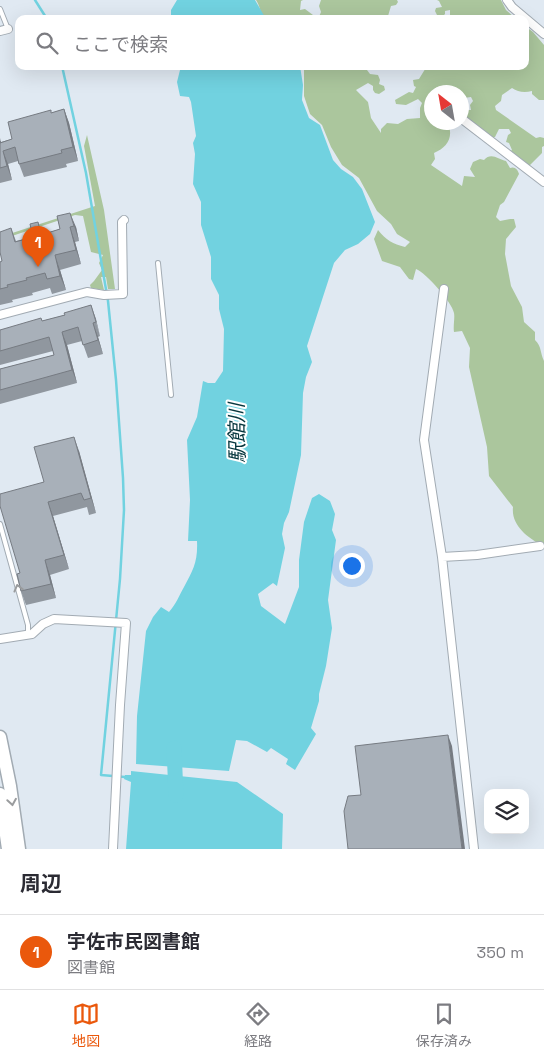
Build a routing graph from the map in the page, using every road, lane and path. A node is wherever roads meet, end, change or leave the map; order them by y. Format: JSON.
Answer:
{"nodes":[{"id":1,"x":507,"y":0,"type":"edge"},
{"id":2,"x":0,"y":9,"type":"edge"},
{"id":3,"x":522,"y":15,"type":"edge"},
{"id":4,"x":529,"y":21,"type":"edge"},
{"id":5,"x":4,"y":30,"type":"edge"},
{"id":6,"x":544,"y":34,"type":"edge"},
{"id":7,"x":469,"y":124,"type":"edge"},
{"id":8,"x":544,"y":182,"type":"edge"},
{"id":9,"x":124,"y":220,"type":"dead end"},
{"id":10,"x":158,"y":263,"type":"dead end"},
{"id":11,"x":444,"y":289,"type":"dead end"},
{"id":12,"x":0,"y":315,"type":"edge"},
{"id":13,"x":171,"y":395,"type":"dead end"},
{"id":14,"x":0,"y":524,"type":"edge"},
{"id":15,"x":540,"y":546,"type":"dead end"},
{"id":16,"x":442,"y":557,"type":"junction"},
{"id":17,"x":28,"y":636,"type":"junction"},
{"id":18,"x":0,"y":639,"type":"edge"},
{"id":19,"x":0,"y":737,"type":"edge"},
{"id":20,"x":0,"y":794,"type":"edge"},
{"id":21,"x":8,"y":849,"type":"edge"},
{"id":22,"x":19,"y":849,"type":"edge"},
{"id":23,"x":113,"y":849,"type":"edge"},
{"id":24,"x":474,"y":849,"type":"edge"}],
"edges":[{"from":1,"to":3,"type":"street"},
{"from":2,"to":5,"type":"lane"},
{"from":4,"to":6,"type":"street"},
{"from":7,"to":8,"type":"street"},
{"from":9,"to":12,"type":"street"},
{"from":10,"to":13,"type":"lane"},
{"from":11,"to":16,"type":"street"},
{"from":17,"to":14,"type":"lane","one_way":true},
{"from":15,"to":16,"type":"street"},
{"from":16,"to":24,"type":"street"},
{"from":17,"to":18,"type":"street"},
{"from":17,"to":23,"type":"street"},
{"from":19,"to":22,"type":"main road","one_way":true},
{"from":20,"to":21,"type":"main road"}]}
